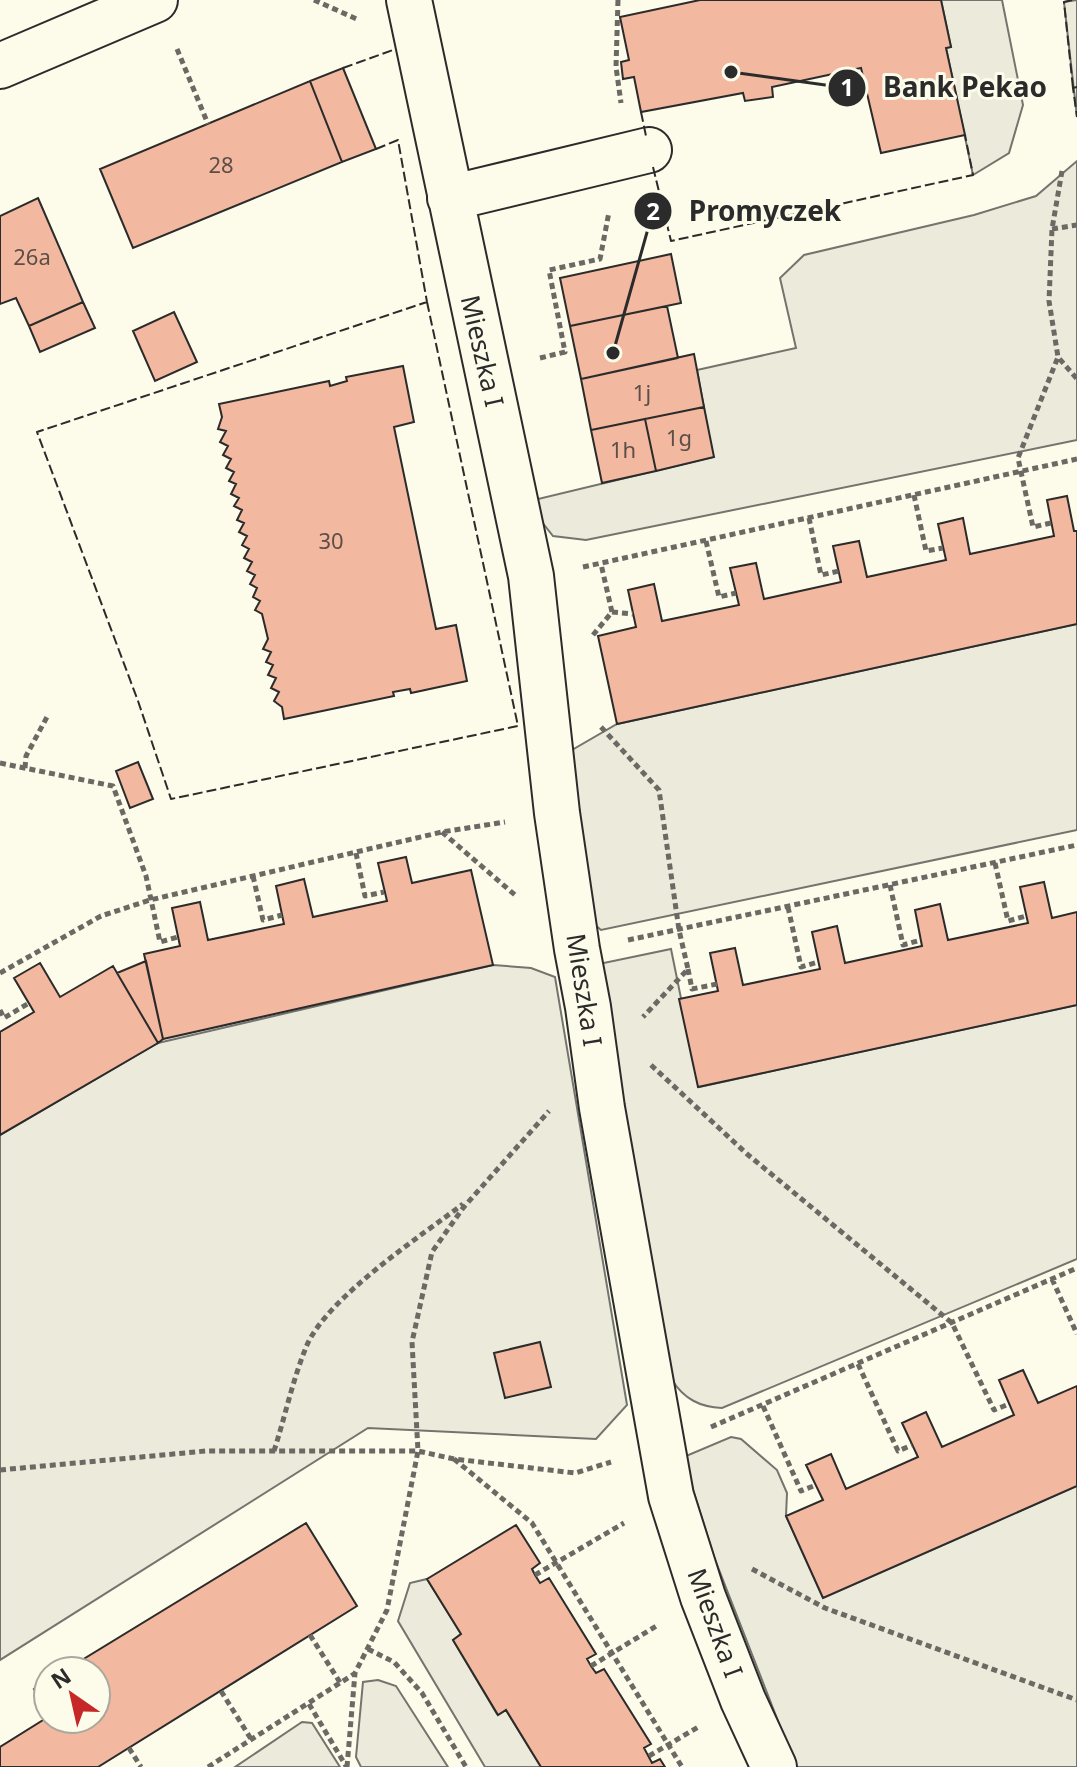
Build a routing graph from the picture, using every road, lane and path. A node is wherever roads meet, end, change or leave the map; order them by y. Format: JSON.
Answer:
{"nodes":[{"id":1,"x":155,"y":0,"type":"edge"},
{"id":2,"x":409,"y":0,"type":"edge"},
{"id":3,"x":175,"y":45,"type":"dead end"},
{"id":4,"x":3,"y":56,"type":"edge"},
{"id":5,"x":208,"y":124,"type":"dead end"},
{"id":6,"x":649,"y":150,"type":"dead end"},
{"id":7,"x":1062,"y":171,"type":"dead end"},
{"id":8,"x":450,"y":198,"type":"junction"},
{"id":9,"x":1077,"y":225,"type":"edge"},
{"id":10,"x":1052,"y":229,"type":"junction"},
{"id":11,"x":1058,"y":357,"type":"junction"},
{"id":12,"x":1077,"y":379,"type":"edge"},
{"id":13,"x":1077,"y":459,"type":"edge"},
{"id":14,"x":1020,"y":472,"type":"junction"},
{"id":15,"x":914,"y":495,"type":"junction"},
{"id":16,"x":809,"y":518,"type":"junction"},
{"id":17,"x":1051,"y":523,"type":"dead end"},
{"id":18,"x":706,"y":541,"type":"junction"},
{"id":19,"x":943,"y":548,"type":"dead end"},
{"id":20,"x":601,"y":564,"type":"junction"},
{"id":21,"x":839,"y":571,"type":"dead end"},
{"id":22,"x":531,"y":576,"type":"junction"},
{"id":23,"x":736,"y":593,"type":"dead end"},
{"id":24,"x":612,"y":612,"type":"junction"},
{"id":25,"x":633,"y":614,"type":"dead end"},
{"id":26,"x":590,"y":638,"type":"dead end"},
{"id":27,"x":47,"y":717,"type":"dead end"},
{"id":28,"x":550,"y":740,"type":"junction"},
{"id":29,"x":0,"y":763,"type":"edge"},
{"id":30,"x":25,"y":768,"type":"junction"},
{"id":31,"x":557,"y":813,"type":"junction"},
{"id":32,"x":442,"y":832,"type":"junction"},
{"id":33,"x":1077,"y":845,"type":"edge"},
{"id":34,"x":356,"y":853,"type":"junction"},
{"id":35,"x":995,"y":863,"type":"junction"},
{"id":36,"x":253,"y":876,"type":"junction"},
{"id":37,"x":890,"y":885,"type":"junction"},
{"id":38,"x":384,"y":892,"type":"dead end"},
{"id":39,"x":150,"y":900,"type":"junction"},
{"id":40,"x":788,"y":907,"type":"junction"},
{"id":41,"x":282,"y":915,"type":"dead end"},
{"id":42,"x":1026,"y":916,"type":"dead end"},
{"id":43,"x":679,"y":930,"type":"junction"},
{"id":44,"x":178,"y":937,"type":"dead end"},
{"id":45,"x":921,"y":940,"type":"dead end"},
{"id":46,"x":577,"y":949,"type":"junction"},
{"id":47,"x":818,"y":962,"type":"dead end"},
{"id":48,"x":688,"y":969,"type":"junction"},
{"id":49,"x":0,"y":973,"type":"edge"},
{"id":50,"x":717,"y":984,"type":"dead end"},
{"id":51,"x":29,"y":1003,"type":"dead end"},
{"id":52,"x":0,"y":1010,"type":"edge"},
{"id":53,"x":609,"y":1053,"type":"junction"},
{"id":54,"x":551,"y":1109,"type":"dead end"},
{"id":55,"x":474,"y":1197,"type":"junction"},
{"id":56,"x":1077,"y":1268,"type":"edge"},
{"id":57,"x":1052,"y":1279,"type":"junction"},
{"id":58,"x":952,"y":1323,"type":"junction"},
{"id":59,"x":1077,"y":1334,"type":"edge"},
{"id":60,"x":858,"y":1364,"type":"junction"},
{"id":61,"x":1009,"y":1404,"type":"dead end"},
{"id":62,"x":763,"y":1406,"type":"junction"},
{"id":63,"x":912,"y":1445,"type":"dead end"},
{"id":64,"x":662,"y":1447,"type":"junction"},
{"id":65,"x":274,"y":1451,"type":"junction"},
{"id":66,"x":418,"y":1451,"type":"junction"},
{"id":67,"x":454,"y":1459,"type":"junction"},
{"id":68,"x":0,"y":1470,"type":"edge"},
{"id":69,"x":816,"y":1485,"type":"dead end"},
{"id":70,"x":676,"y":1514,"type":"junction"},
{"id":71,"x":558,"y":1563,"type":"junction"},
{"id":72,"x":535,"y":1575,"type":"dead end"},
{"id":73,"x":703,"y":1597,"type":"junction"},
{"id":74,"x":310,"y":1635,"type":"dead end"},
{"id":75,"x":368,"y":1649,"type":"junction"},
{"id":76,"x":612,"y":1654,"type":"junction"},
{"id":77,"x":591,"y":1666,"type":"dead end"},
{"id":78,"x":355,"y":1673,"type":"junction"},
{"id":79,"x":341,"y":1684,"type":"junction"},
{"id":80,"x":221,"y":1691,"type":"dead end"},
{"id":81,"x":1077,"y":1700,"type":"edge"},
{"id":82,"x":309,"y":1704,"type":"junction"},
{"id":83,"x":251,"y":1739,"type":"junction"},
{"id":84,"x":129,"y":1748,"type":"dead end"},
{"id":85,"x":141,"y":1767,"type":"edge"},
{"id":86,"x":208,"y":1767,"type":"edge"},
{"id":87,"x":347,"y":1767,"type":"edge"},
{"id":88,"x":466,"y":1767,"type":"edge"},
{"id":89,"x":682,"y":1767,"type":"edge"},
{"id":90,"x":774,"y":1767,"type":"edge"}],
"edges":[{"from":1,"to":4,"type":"street"},
{"from":2,"to":8,"type":"street","name":"Mieszka I"},
{"from":3,"to":5,"type":"path"},
{"from":6,"to":8,"type":"street"},
{"from":7,"to":10,"type":"path"},
{"from":8,"to":22,"type":"street","name":"Mieszka I"},
{"from":9,"to":10,"type":"path"},
{"from":10,"to":11,"type":"path"},
{"from":11,"to":12,"type":"path"},
{"from":11,"to":14,"type":"path"},
{"from":13,"to":14,"type":"path"},
{"from":14,"to":15,"type":"path"},
{"from":14,"to":17,"type":"path"},
{"from":15,"to":16,"type":"path"},
{"from":15,"to":19,"type":"path"},
{"from":16,"to":18,"type":"path"},
{"from":16,"to":21,"type":"path"},
{"from":18,"to":20,"type":"path"},
{"from":18,"to":23,"type":"path"},
{"from":20,"to":22,"type":"path"},
{"from":20,"to":24,"type":"path"},
{"from":22,"to":28,"type":"street","name":"Mieszka I"},
{"from":24,"to":25,"type":"path"},
{"from":24,"to":26,"type":"path"},
{"from":27,"to":30,"type":"path"},
{"from":28,"to":31,"type":"street","name":"Mieszka I"},
{"from":28,"to":43,"type":"path"},
{"from":29,"to":30,"type":"path"},
{"from":30,"to":39,"type":"path"},
{"from":31,"to":32,"type":"path"},
{"from":31,"to":46,"type":"street","name":"Mieszka I"},
{"from":32,"to":34,"type":"path"},
{"from":32,"to":46,"type":"path"},
{"from":33,"to":35,"type":"path"},
{"from":34,"to":36,"type":"path"},
{"from":34,"to":38,"type":"path"},
{"from":35,"to":37,"type":"path"},
{"from":35,"to":42,"type":"path"},
{"from":36,"to":39,"type":"path"},
{"from":36,"to":41,"type":"path"},
{"from":37,"to":40,"type":"path"},
{"from":37,"to":45,"type":"path"},
{"from":39,"to":44,"type":"path"},
{"from":39,"to":49,"type":"path"},
{"from":40,"to":43,"type":"path"},
{"from":40,"to":47,"type":"path"},
{"from":43,"to":46,"type":"path"},
{"from":43,"to":48,"type":"path"},
{"from":46,"to":53,"type":"street","name":"Mieszka I"},
{"from":48,"to":50,"type":"path"},
{"from":48,"to":53,"type":"path"},
{"from":51,"to":52,"type":"path"},
{"from":53,"to":58,"type":"path"},
{"from":53,"to":64,"type":"street","name":"Mieszka I"},
{"from":54,"to":55,"type":"path"},
{"from":55,"to":65,"type":"path"},
{"from":55,"to":66,"type":"path"},
{"from":56,"to":57,"type":"path"},
{"from":57,"to":58,"type":"path"},
{"from":57,"to":59,"type":"path"},
{"from":58,"to":60,"type":"path"},
{"from":58,"to":61,"type":"path"},
{"from":60,"to":62,"type":"path"},
{"from":60,"to":63,"type":"path"},
{"from":62,"to":64,"type":"path"},
{"from":62,"to":69,"type":"path"},
{"from":64,"to":67,"type":"path"},
{"from":64,"to":70,"type":"street","name":"Mieszka I"},
{"from":65,"to":66,"type":"path"},
{"from":65,"to":68,"type":"path"},
{"from":66,"to":67,"type":"path"},
{"from":66,"to":75,"type":"path"},
{"from":67,"to":71,"type":"path"},
{"from":70,"to":71,"type":"path"},
{"from":70,"to":73,"type":"street","name":"Mieszka I"},
{"from":70,"to":81,"type":"path"},
{"from":71,"to":72,"type":"path"},
{"from":71,"to":76,"type":"path"},
{"from":73,"to":76,"type":"path"},
{"from":73,"to":90,"type":"street","name":"Mieszka I"},
{"from":74,"to":79,"type":"path"},
{"from":75,"to":78,"type":"path"},
{"from":75,"to":88,"type":"path"},
{"from":76,"to":77,"type":"path"},
{"from":76,"to":89,"type":"path"},
{"from":78,"to":79,"type":"path"},
{"from":78,"to":87,"type":"path"},
{"from":79,"to":82,"type":"path"},
{"from":80,"to":83,"type":"path"},
{"from":82,"to":83,"type":"path"},
{"from":82,"to":87,"type":"path"},
{"from":83,"to":86,"type":"path"},
{"from":84,"to":85,"type":"path"}]}
